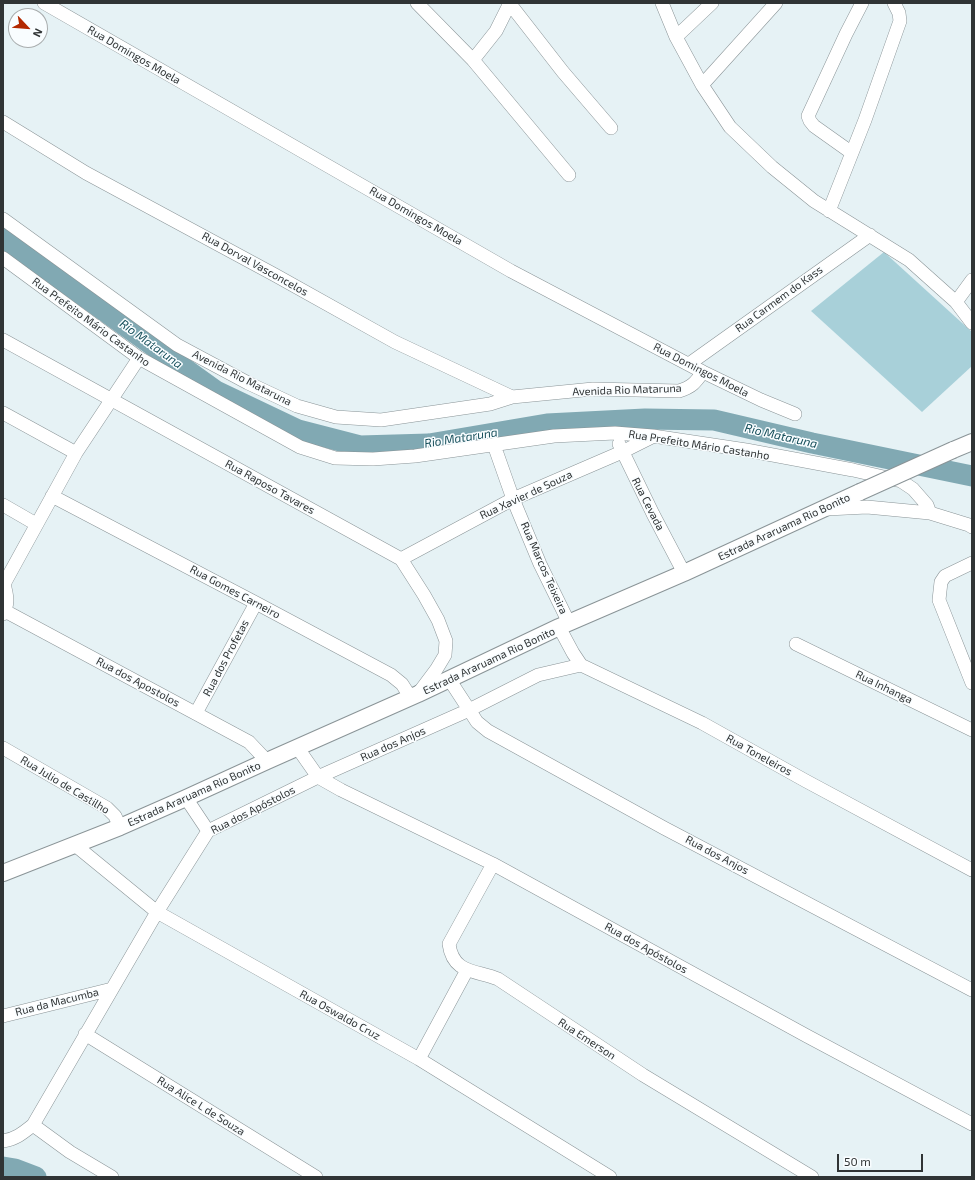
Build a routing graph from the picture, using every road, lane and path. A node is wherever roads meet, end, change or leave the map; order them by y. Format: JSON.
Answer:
{"nodes":[{"id":1,"x":44,"y":3,"type":"edge"},
{"id":2,"x":417,"y":3,"type":"edge"},
{"id":3,"x":510,"y":3,"type":"edge"},
{"id":4,"x":662,"y":3,"type":"edge"},
{"id":5,"x":712,"y":3,"type":"edge"},
{"id":6,"x":776,"y":3,"type":"edge"},
{"id":7,"x":862,"y":3,"type":"edge"},
{"id":8,"x":894,"y":3,"type":"edge"},
{"id":9,"x":676,"y":36,"type":"junction"},
{"id":10,"x":473,"y":60,"type":"junction"},
{"id":11,"x":702,"y":85,"type":"junction"},
{"id":12,"x":3,"y":122,"type":"edge"},
{"id":13,"x":611,"y":128,"type":"dead end"},
{"id":14,"x":852,"y":153,"type":"junction"},
{"id":15,"x":569,"y":176,"type":"dead end"},
{"id":16,"x":829,"y":211,"type":"junction"},
{"id":17,"x":3,"y":219,"type":"edge"},
{"id":18,"x":870,"y":235,"type":"junction"},
{"id":19,"x":3,"y":258,"type":"edge"},
{"id":20,"x":972,"y":280,"type":"edge"},
{"id":21,"x":956,"y":302,"type":"junction"},
{"id":22,"x":972,"y":323,"type":"edge"},
{"id":23,"x":3,"y":340,"type":"edge"},
{"id":24,"x":139,"y":358,"type":"junction"},
{"id":25,"x":689,"y":364,"type":"junction"},
{"id":26,"x":703,"y":372,"type":"junction"},
{"id":27,"x":512,"y":397,"type":"junction"},
{"id":28,"x":111,"y":400,"type":"junction"},
{"id":29,"x":3,"y":413,"type":"edge"},
{"id":30,"x":795,"y":414,"type":"dead end"},
{"id":31,"x":615,"y":433,"type":"junction"},
{"id":32,"x":653,"y":436,"type":"junction"},
{"id":33,"x":972,"y":442,"type":"edge"},
{"id":34,"x":494,"y":446,"type":"junction"},
{"id":35,"x":622,"y":452,"type":"junction"},
{"id":36,"x":76,"y":453,"type":"junction"},
{"id":37,"x":52,"y":496,"type":"junction"},
{"id":38,"x":513,"y":498,"type":"junction"},
{"id":39,"x":3,"y":505,"type":"edge"},
{"id":40,"x":821,"y":510,"type":"junction"},
{"id":41,"x":930,"y":513,"type":"junction"},
{"id":42,"x":36,"y":524,"type":"junction"},
{"id":43,"x":972,"y":527,"type":"edge"},
{"id":44,"x":401,"y":559,"type":"junction"},
{"id":45,"x":972,"y":563,"type":"edge"},
{"id":46,"x":684,"y":573,"type":"junction"},
{"id":47,"x":3,"y":584,"type":"edge"},
{"id":48,"x":256,"y":602,"type":"junction"},
{"id":49,"x":4,"y":613,"type":"edge"},
{"id":50,"x":564,"y":625,"type":"junction"},
{"id":51,"x":796,"y":644,"type":"dead end"},
{"id":52,"x":581,"y":665,"type":"junction"},
{"id":53,"x":449,"y":679,"type":"junction"},
{"id":54,"x":972,"y":682,"type":"edge"},
{"id":55,"x":414,"y":696,"type":"junction"},
{"id":56,"x":469,"y":710,"type":"junction"},
{"id":57,"x":196,"y":713,"type":"junction"},
{"id":58,"x":972,"y":730,"type":"edge"},
{"id":59,"x":297,"y":747,"type":"junction"},
{"id":60,"x":3,"y":748,"type":"edge"},
{"id":61,"x":266,"y":761,"type":"junction"},
{"id":62,"x":318,"y":777,"type":"junction"},
{"id":63,"x":186,"y":798,"type":"junction"},
{"id":64,"x":120,"y":827,"type":"junction"},
{"id":65,"x":208,"y":831,"type":"junction"},
{"id":66,"x":75,"y":845,"type":"junction"},
{"id":67,"x":493,"y":864,"type":"junction"},
{"id":68,"x":972,"y":870,"type":"edge"},
{"id":69,"x":3,"y":873,"type":"edge"},
{"id":70,"x":157,"y":912,"type":"junction"},
{"id":71,"x":467,"y":970,"type":"junction"},
{"id":72,"x":112,"y":989,"type":"junction"},
{"id":73,"x":972,"y":990,"type":"edge"},
{"id":74,"x":3,"y":1016,"type":"edge"},
{"id":75,"x":85,"y":1034,"type":"junction"},
{"id":76,"x":419,"y":1059,"type":"junction"},
{"id":77,"x":972,"y":1124,"type":"edge"},
{"id":78,"x":33,"y":1125,"type":"junction"},
{"id":79,"x":3,"y":1141,"type":"edge"},
{"id":80,"x":112,"y":1177,"type":"edge"},
{"id":81,"x":316,"y":1177,"type":"edge"},
{"id":82,"x":610,"y":1177,"type":"edge"},
{"id":83,"x":812,"y":1177,"type":"edge"}],
"edges":[{"from":1,"to":25,"type":"street","name":"Rua Domingos Moela"},
{"from":2,"to":10,"type":"street"},
{"from":3,"to":10,"type":"street"},
{"from":3,"to":13,"type":"street"},
{"from":4,"to":9,"type":"street"},
{"from":5,"to":9,"type":"street"},
{"from":6,"to":11,"type":"street"},
{"from":7,"to":14,"type":"street"},
{"from":8,"to":14,"type":"street"},
{"from":9,"to":11,"type":"street"},
{"from":10,"to":15,"type":"street"},
{"from":11,"to":16,"type":"street"},
{"from":12,"to":27,"type":"street","name":"Rua Dorval Vasconcelos"},
{"from":14,"to":16,"type":"street"},
{"from":16,"to":18,"type":"street"},
{"from":17,"to":27,"type":"street","name":"Avenida Rio Mataruna"},
{"from":18,"to":21,"type":"street"},
{"from":18,"to":25,"type":"street","name":"Rua Carmem do Kass"},
{"from":19,"to":24,"type":"street","name":"Rua Prefeito Mário Castanho"},
{"from":20,"to":21,"type":"street"},
{"from":21,"to":22,"type":"street"},
{"from":23,"to":28,"type":"street","name":"Rua Raposo Tavares"},
{"from":24,"to":28,"type":"street"},
{"from":24,"to":34,"type":"street","name":"Rua Prefeito Mário Castanho"},
{"from":25,"to":26,"type":"street","name":"Rua Domingos Moela"},
{"from":26,"to":27,"type":"street","name":"Avenida Rio Mataruna"},
{"from":26,"to":30,"type":"street","name":"Rua Domingos Moela"},
{"from":28,"to":36,"type":"street"},
{"from":28,"to":44,"type":"street","name":"Rua Raposo Tavares"},
{"from":29,"to":36,"type":"street"},
{"from":31,"to":32,"type":"street","name":"Rua Prefeito Mário Castanho"},
{"from":31,"to":34,"type":"street","name":"Rua Prefeito Mário Castanho"},
{"from":31,"to":35,"type":"street","name":"Rua Cevada"},
{"from":32,"to":35,"type":"street","name":"Rua Xavier de Souza"},
{"from":32,"to":41,"type":"street","name":"Rua Prefeito Mário Castanho"},
{"from":33,"to":40,"type":"main road","name":"Estrada Araruama Rio Bonito","bridge":true},
{"from":34,"to":38,"type":"street","name":"Rua Marcos Teixeira"},
{"from":35,"to":38,"type":"street","name":"Rua Xavier de Souza"},
{"from":35,"to":46,"type":"street","name":"Rua Cevada"},
{"from":36,"to":37,"type":"street"},
{"from":37,"to":42,"type":"street"},
{"from":37,"to":48,"type":"street","name":"Rua Gomes Carneiro"},
{"from":38,"to":44,"type":"street","name":"Rua Xavier de Souza"},
{"from":38,"to":50,"type":"street","name":"Rua Marcos Teixeira"},
{"from":39,"to":42,"type":"street"},
{"from":40,"to":41,"type":"street"},
{"from":40,"to":46,"type":"main road","name":"Estrada Araruama Rio Bonito"},
{"from":41,"to":43,"type":"street"},
{"from":42,"to":47,"type":"street"},
{"from":44,"to":55,"type":"street","name":"Rua Raposo Tavares"},
{"from":45,"to":54,"type":"street"},
{"from":46,"to":50,"type":"main road","name":"Estrada Araruama Rio Bonito"},
{"from":47,"to":49,"type":"street"},
{"from":48,"to":55,"type":"street","name":"Rua Gomes Carneiro"},
{"from":48,"to":57,"type":"street","name":"Rua dos Profetas"},
{"from":49,"to":57,"type":"street","name":"Rua dos Apostolos"},
{"from":50,"to":52,"type":"street"},
{"from":50,"to":53,"type":"main road","name":"Estrada Araruama Rio Bonito"},
{"from":51,"to":58,"type":"street","name":"Rua Inhanga"},
{"from":52,"to":56,"type":"street"},
{"from":52,"to":68,"type":"street","name":"Rua Toneleiros"},
{"from":53,"to":55,"type":"main road","name":"Estrada Araruama Rio Bonito"},
{"from":53,"to":56,"type":"street","name":"Rua dos Anjos"},
{"from":55,"to":59,"type":"main road","name":"Estrada Araruama Rio Bonito"},
{"from":56,"to":62,"type":"street","name":"Rua dos Anjos"},
{"from":56,"to":73,"type":"street","name":"Rua dos Anjos"},
{"from":57,"to":61,"type":"street","name":"Rua dos Apostolos"},
{"from":59,"to":61,"type":"main road","name":"Estrada Araruama Rio Bonito"},
{"from":59,"to":62,"type":"street","name":"Rua dos Apóstolos"},
{"from":60,"to":64,"type":"street","name":"Rua Julio de Castilho"},
{"from":61,"to":63,"type":"main road","name":"Estrada Araruama Rio Bonito"},
{"from":62,"to":65,"type":"street","name":"Rua dos Apóstolos"},
{"from":62,"to":67,"type":"street","name":"Rua dos Apóstolos"},
{"from":63,"to":64,"type":"main road","name":"Estrada Araruama Rio Bonito"},
{"from":63,"to":65,"type":"street"},
{"from":64,"to":66,"type":"main road","name":"Estrada Araruama Rio Bonito"},
{"from":65,"to":70,"type":"street","name":"Rua dos Apóstolos"},
{"from":66,"to":69,"type":"main road","name":"Estrada Araruama Rio Bonito"},
{"from":66,"to":70,"type":"street","name":"Rua Oswaldo Cruz"},
{"from":67,"to":71,"type":"street"},
{"from":67,"to":77,"type":"street","name":"Rua dos Apóstolos"},
{"from":70,"to":72,"type":"street","name":"Rua dos Apóstolos"},
{"from":70,"to":76,"type":"street","name":"Rua Oswaldo Cruz"},
{"from":71,"to":76,"type":"street"},
{"from":71,"to":83,"type":"street","name":"Rua Emerson"},
{"from":72,"to":74,"type":"street","name":"Rua da Macumba"},
{"from":72,"to":75,"type":"street","name":"Rua dos Apóstolos"},
{"from":75,"to":78,"type":"street","name":"Rua dos Apóstolos"},
{"from":75,"to":81,"type":"street","name":"Rua Alice L de Souza"},
{"from":76,"to":82,"type":"street","name":"Rua Oswaldo Cruz"},
{"from":78,"to":79,"type":"street"},
{"from":78,"to":80,"type":"street"}]}
